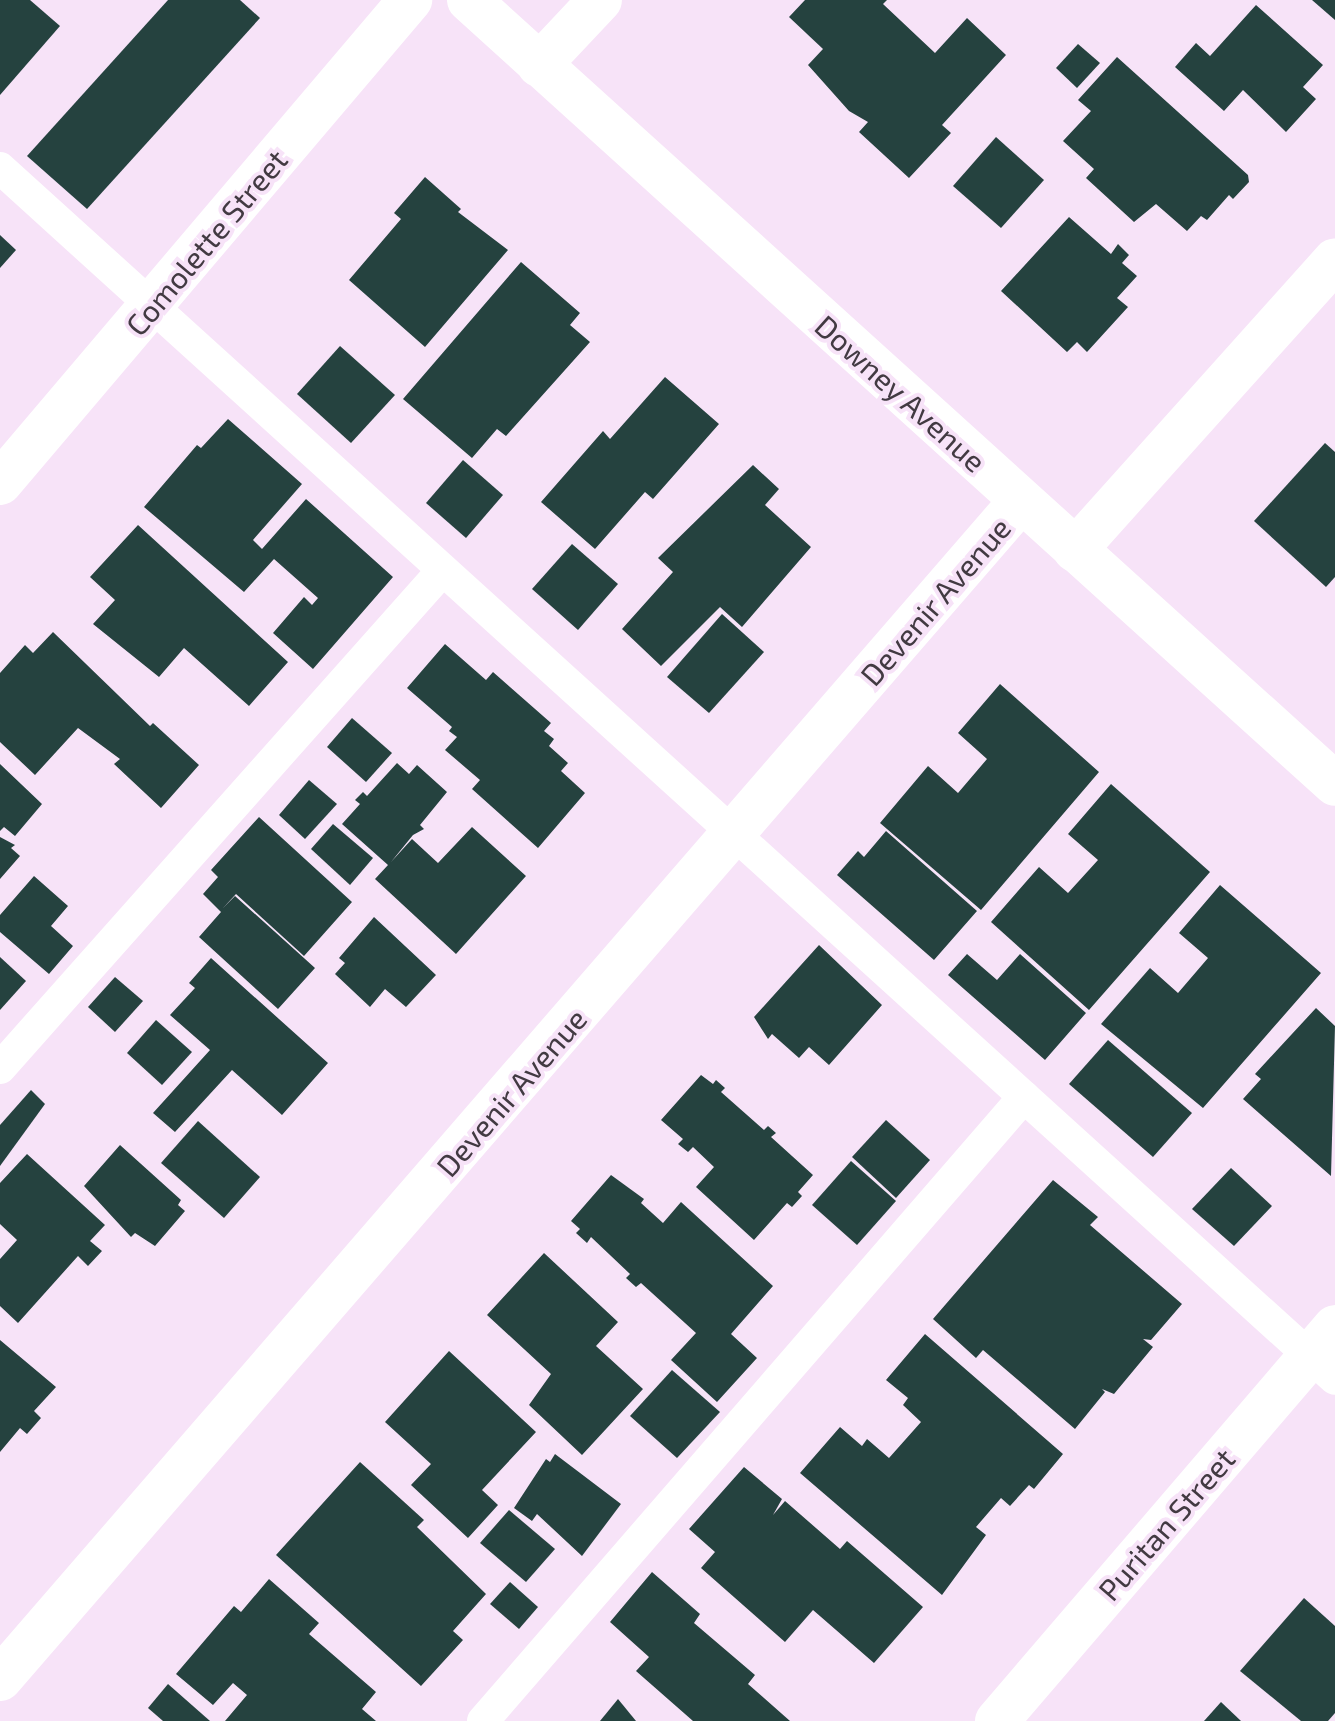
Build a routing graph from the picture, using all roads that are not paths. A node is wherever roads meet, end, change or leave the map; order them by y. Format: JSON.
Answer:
{"nodes":[{"id":1,"x":410,"y":0,"type":"edge"},
{"id":2,"x":469,"y":0,"type":"edge"},
{"id":3,"x":600,"y":0,"type":"edge"},
{"id":4,"x":539,"y":65,"type":"junction"},
{"id":5,"x":0,"y":168,"type":"edge"},
{"id":6,"x":1335,"y":260,"type":"edge"},
{"id":7,"x":155,"y":304,"type":"junction"},
{"id":8,"x":0,"y":483,"type":"edge"},
{"id":9,"x":1020,"y":502,"type":"junction"},
{"id":10,"x":1075,"y":550,"type":"junction"},
{"id":11,"x":441,"y":572,"type":"junction"},
{"id":12,"x":1335,"y":784,"type":"edge"},
{"id":13,"x":735,"y":835,"type":"junction"},
{"id":14,"x":0,"y":1068,"type":"edge"},
{"id":15,"x":1024,"y":1097,"type":"junction"},
{"id":16,"x":1327,"y":1354,"type":"edge"},
{"id":17,"x":0,"y":1679,"type":"edge"},
{"id":18,"x":483,"y":1721,"type":"edge"},
{"id":19,"x":997,"y":1721,"type":"edge"}],
"edges":[{"from":1,"to":7,"type":"street","name":"Comolette Street"},
{"from":2,"to":4,"type":"street","name":"Downey Avenue"},
{"from":3,"to":4,"type":"street"},
{"from":4,"to":9,"type":"street","name":"Downey Avenue"},
{"from":5,"to":7,"type":"lane"},
{"from":6,"to":10,"type":"street"},
{"from":7,"to":8,"type":"street","name":"Comolette Street"},
{"from":7,"to":11,"type":"lane"},
{"from":9,"to":10,"type":"street","name":"Downey Avenue"},
{"from":9,"to":13,"type":"street","name":"Devenir Avenue"},
{"from":10,"to":12,"type":"street","name":"Downey Avenue"},
{"from":11,"to":13,"type":"lane"},
{"from":11,"to":14,"type":"lane"},
{"from":13,"to":15,"type":"lane"},
{"from":13,"to":17,"type":"street","name":"Devenir Avenue"},
{"from":15,"to":16,"type":"lane"},
{"from":15,"to":18,"type":"lane"},
{"from":16,"to":19,"type":"street","name":"Puritan Street"}]}
